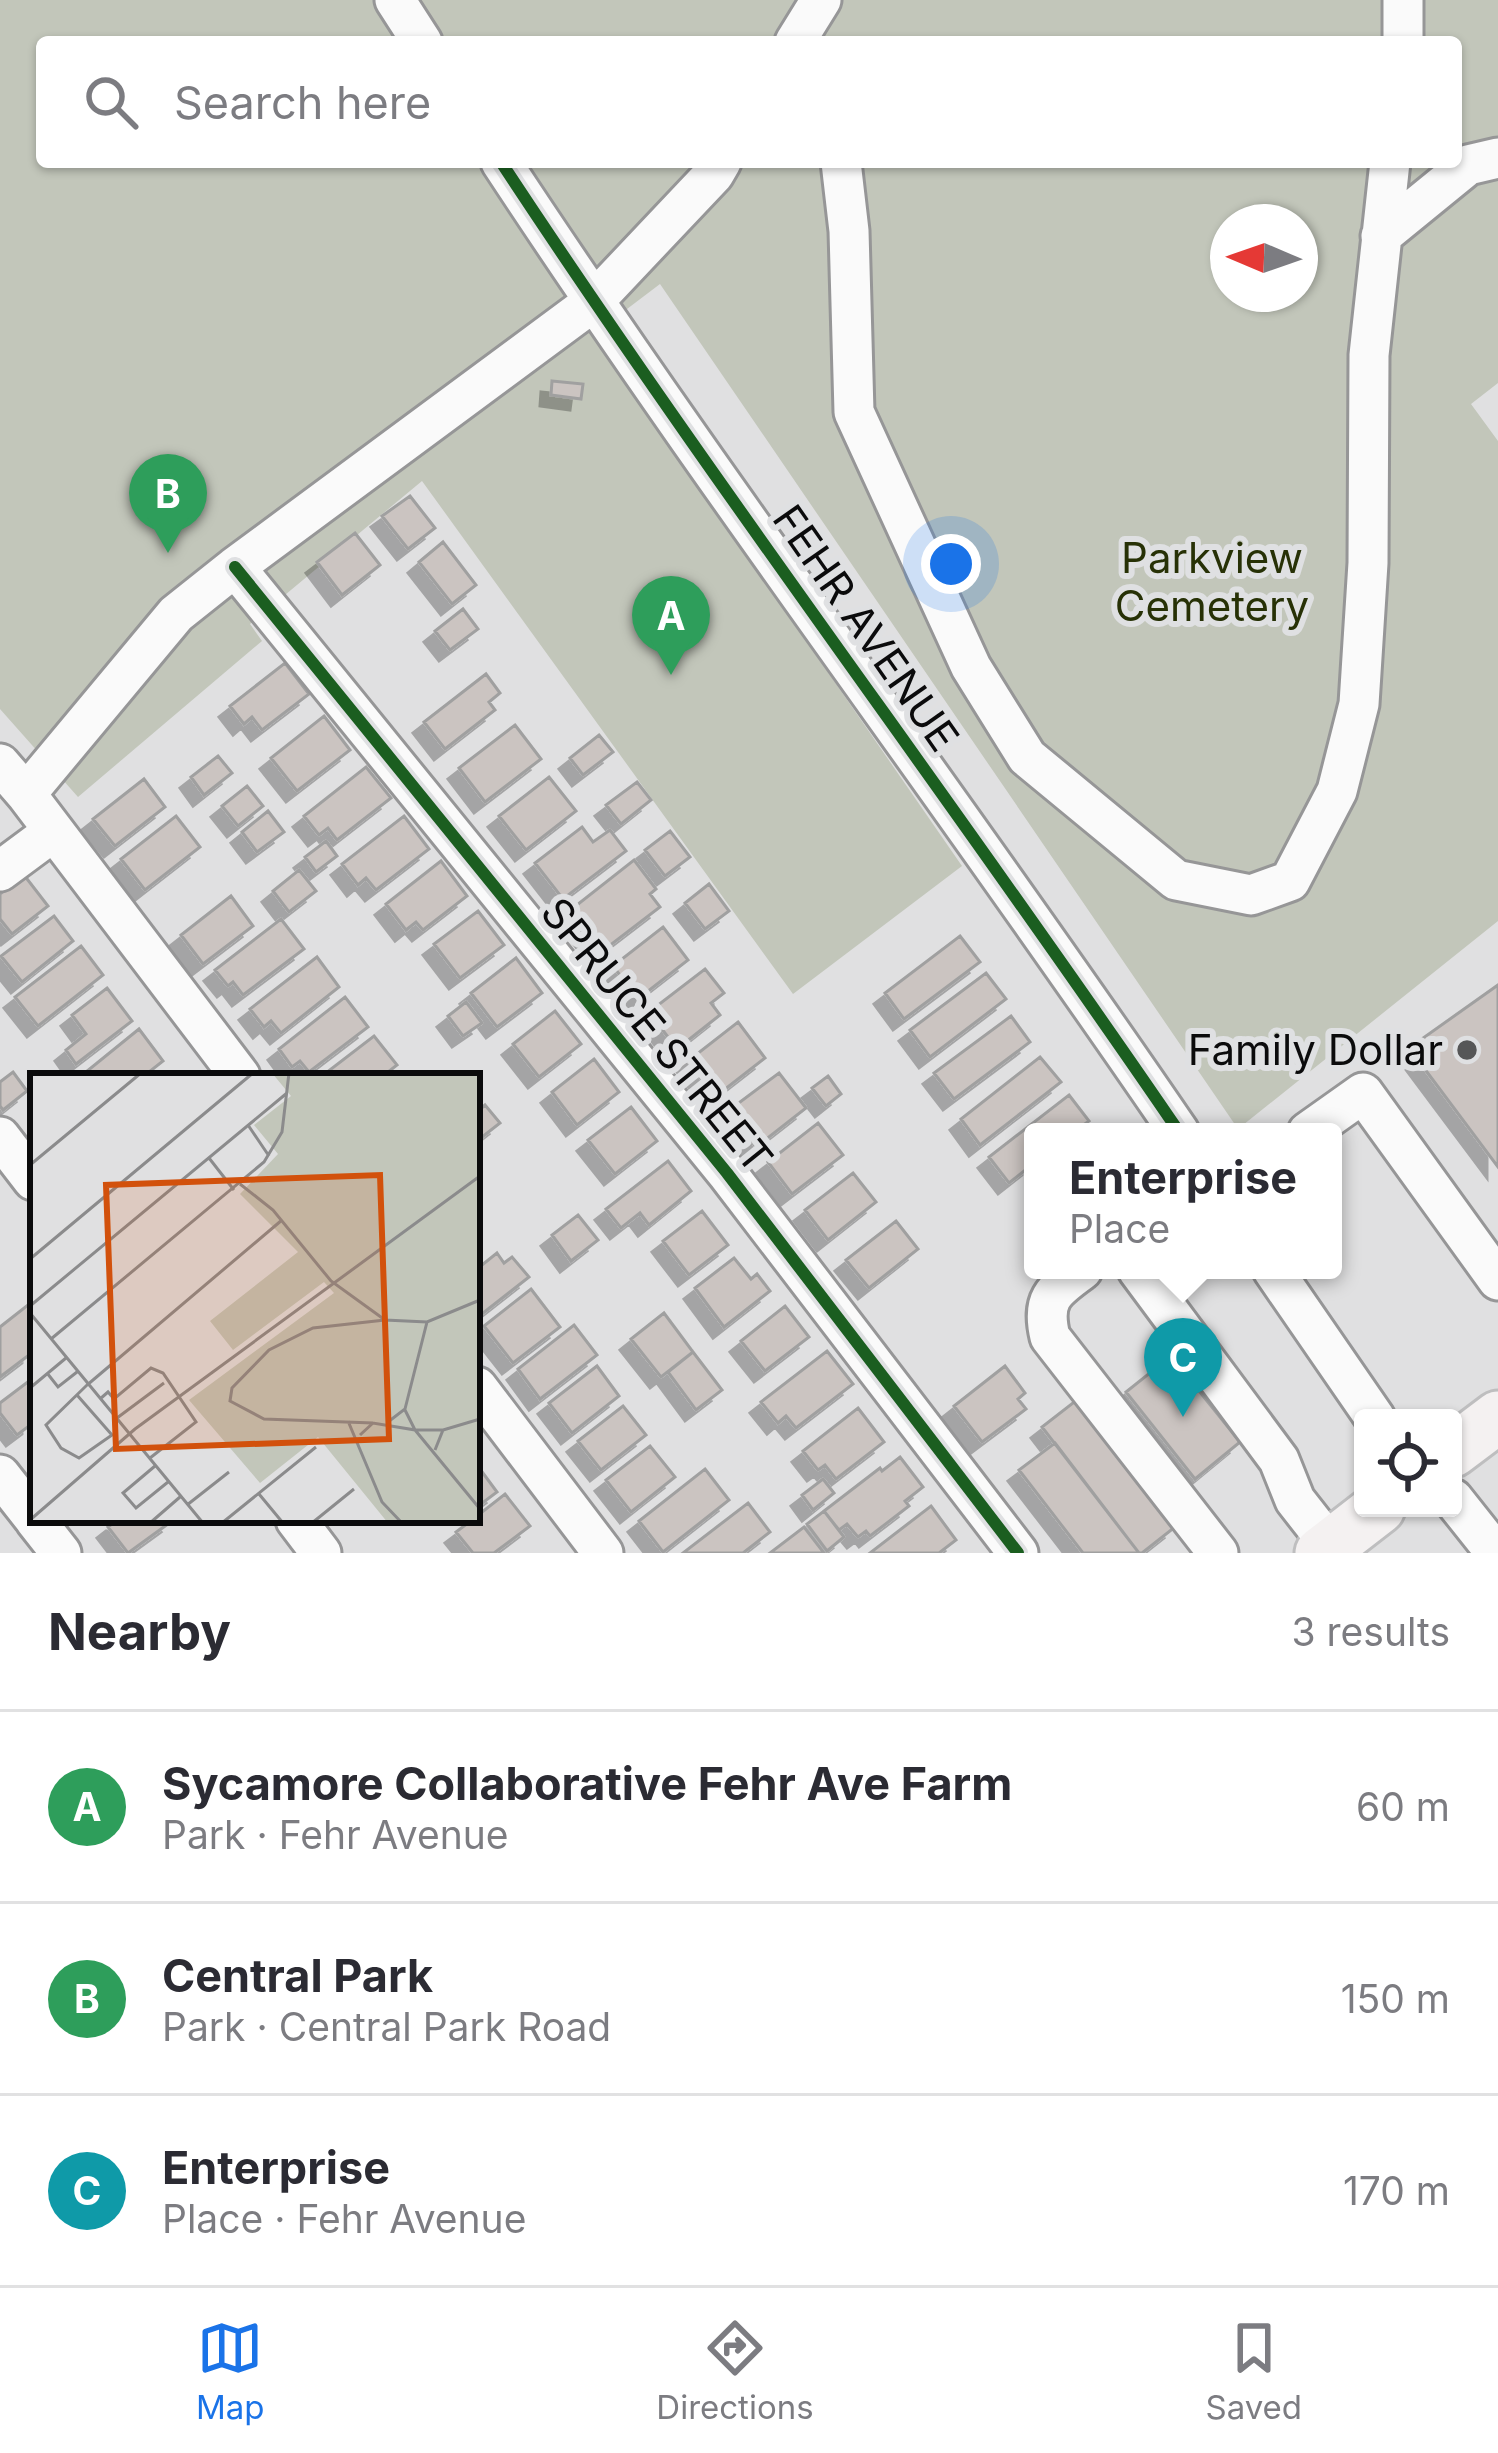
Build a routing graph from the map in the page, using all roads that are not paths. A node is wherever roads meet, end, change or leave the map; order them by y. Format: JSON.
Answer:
{"nodes":[{"id":1,"x":395,"y":0,"type":"edge"},
{"id":2,"x":821,"y":0,"type":"edge"},
{"id":3,"x":418,"y":36,"type":"edge"},
{"id":4,"x":799,"y":36,"type":"edge"},
{"id":5,"x":826,"y":36,"type":"edge"},
{"id":6,"x":1474,"y":159,"type":"edge"},
{"id":7,"x":505,"y":168,"type":"edge"},
{"id":8,"x":718,"y":168,"type":"edge"},
{"id":9,"x":842,"y":168,"type":"edge"},
{"id":10,"x":1389,"y":168,"type":"edge"},
{"id":11,"x":1381,"y":236,"type":"junction"},
{"id":12,"x":593,"y":302,"type":"junction"},
{"id":13,"x":235,"y":567,"type":"junction"},
{"id":14,"x":13,"y":779,"type":"edge"},
{"id":15,"x":54,"y":831,"type":"junction"},
{"id":16,"x":0,"y":871,"type":"edge"},
{"id":17,"x":238,"y":1073,"type":"edge"},
{"id":18,"x":1173,"y":1123,"type":"edge"},
{"id":19,"x":1321,"y":1123,"type":"edge"},
{"id":20,"x":0,"y":1137,"type":"edge"},
{"id":21,"x":30,"y":1176,"type":"edge"},
{"id":22,"x":1071,"y":1279,"type":"edge"},
{"id":23,"x":1145,"y":1279,"type":"edge"},
{"id":24,"x":1279,"y":1279,"type":"edge"},
{"id":25,"x":1498,"y":1280,"type":"edge"},
{"id":26,"x":480,"y":1391,"type":"edge"},
{"id":27,"x":1369,"y":1409,"type":"edge"},
{"id":28,"x":1498,"y":1417,"type":"edge"},
{"id":29,"x":1462,"y":1444,"type":"edge"},
{"id":30,"x":0,"y":1474,"type":"edge"},
{"id":31,"x":1462,"y":1510,"type":"edge"},
{"id":32,"x":30,"y":1514,"type":"edge"},
{"id":33,"x":1367,"y":1517,"type":"edge"},
{"id":34,"x":37,"y":1523,"type":"edge"},
{"id":35,"x":298,"y":1523,"type":"edge"},
{"id":36,"x":1326,"y":1549,"type":"edge"},
{"id":37,"x":61,"y":1553,"type":"edge"},
{"id":38,"x":321,"y":1553,"type":"edge"},
{"id":39,"x":603,"y":1553,"type":"edge"},
{"id":40,"x":1018,"y":1553,"type":"edge"},
{"id":41,"x":1218,"y":1553,"type":"edge"},
{"id":42,"x":1496,"y":1553,"type":"edge"}],
"edges":[{"from":1,"to":3,"type":"street"},
{"from":2,"to":4,"type":"street"},
{"from":2,"to":5,"type":"street"},
{"from":6,"to":11,"type":"street"},
{"from":7,"to":12,"type":"street","name":"FEHR AVENUE"},
{"from":8,"to":12,"type":"street"},
{"from":9,"to":11,"type":"street"},
{"from":10,"to":11,"type":"street"},
{"from":12,"to":13,"type":"street"},
{"from":12,"to":18,"type":"street","name":"FEHR AVENUE"},
{"from":13,"to":14,"type":"street"},
{"from":13,"to":40,"type":"street","name":"SPRUCE STREET"},
{"from":14,"to":15,"type":"street"},
{"from":15,"to":16,"type":"street"},
{"from":15,"to":17,"type":"street"},
{"from":19,"to":25,"type":"street"},
{"from":20,"to":21,"type":"street"},
{"from":22,"to":41,"type":"street"},
{"from":23,"to":36,"type":"street"},
{"from":24,"to":27,"type":"street"},
{"from":26,"to":39,"type":"street"},
{"from":28,"to":29,"type":"main road"},
{"from":30,"to":32,"type":"street"},
{"from":31,"to":42,"type":"street"},
{"from":33,"to":36,"type":"main road"},
{"from":34,"to":37,"type":"street"},
{"from":35,"to":38,"type":"street"}]}
